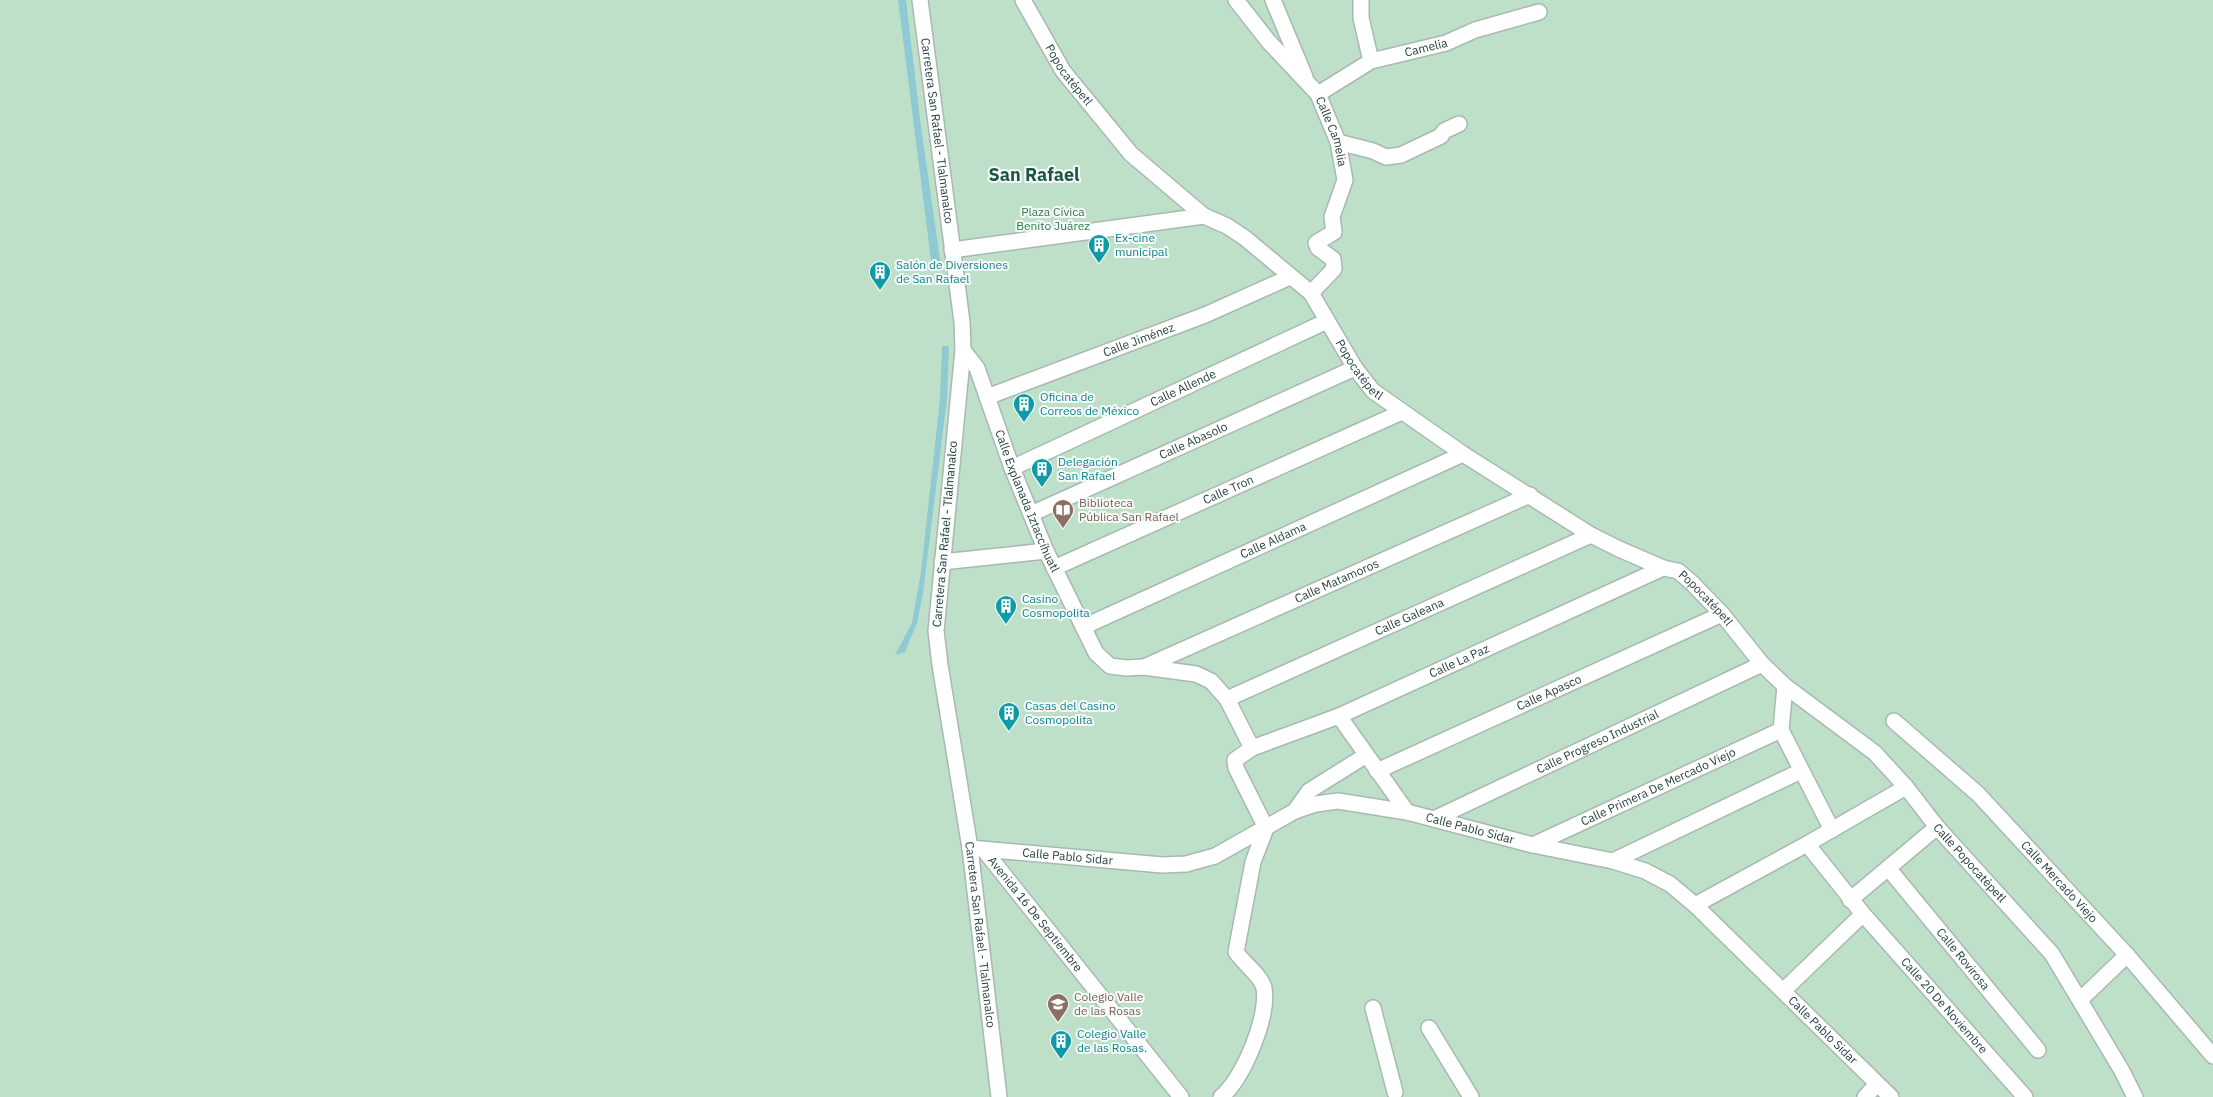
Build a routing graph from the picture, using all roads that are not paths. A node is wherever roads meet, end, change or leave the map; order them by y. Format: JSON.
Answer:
{"nodes":[{"id":1,"x":920,"y":0,"type":"edge"},
{"id":2,"x":1023,"y":0,"type":"edge"},
{"id":3,"x":1236,"y":0,"type":"edge"},
{"id":4,"x":1273,"y":0,"type":"edge"},
{"id":5,"x":1360,"y":0,"type":"edge"},
{"id":6,"x":1539,"y":12,"type":"dead end"},
{"id":7,"x":1371,"y":61,"type":"junction"},
{"id":8,"x":1313,"y":90,"type":"junction"},
{"id":9,"x":1459,"y":124,"type":"dead end"},
{"id":10,"x":1338,"y":142,"type":"junction"},
{"id":11,"x":1204,"y":216,"type":"junction"},
{"id":12,"x":952,"y":250,"type":"junction"},
{"id":13,"x":1290,"y":277,"type":"junction"},
{"id":14,"x":1311,"y":293,"type":"junction"},
{"id":15,"x":1328,"y":321,"type":"junction"},
{"id":16,"x":963,"y":350,"type":"junction"},
{"id":17,"x":1355,"y":368,"type":"junction"},
{"id":18,"x":987,"y":397,"type":"junction"},
{"id":19,"x":1402,"y":412,"type":"junction"},
{"id":20,"x":1463,"y":454,"type":"junction"},
{"id":21,"x":1012,"y":468,"type":"junction"},
{"id":22,"x":1530,"y":495,"type":"junction"},
{"id":23,"x":1031,"y":514,"type":"junction"},
{"id":24,"x":1591,"y":535,"type":"junction"},
{"id":25,"x":1046,"y":550,"type":"junction"},
{"id":26,"x":942,"y":562,"type":"junction"},
{"id":27,"x":1054,"y":568,"type":"junction"},
{"id":28,"x":1663,"y":568,"type":"junction"},
{"id":29,"x":1722,"y":614,"type":"junction"},
{"id":30,"x":1083,"y":627,"type":"junction"},
{"id":31,"x":1762,"y":664,"type":"junction"},
{"id":32,"x":1144,"y":667,"type":"junction"},
{"id":33,"x":1784,"y":686,"type":"junction"},
{"id":34,"x":1227,"y":699,"type":"junction"},
{"id":35,"x":1339,"y":716,"type":"junction"},
{"id":36,"x":1894,"y":721,"type":"dead end"},
{"id":37,"x":1781,"y":730,"type":"junction"},
{"id":38,"x":1252,"y":748,"type":"junction"},
{"id":39,"x":1366,"y":756,"type":"junction"},
{"id":40,"x":1377,"y":771,"type":"junction"},
{"id":41,"x":1801,"y":771,"type":"junction"},
{"id":42,"x":1906,"y":787,"type":"junction"},
{"id":43,"x":1295,"y":811,"type":"junction"},
{"id":44,"x":1407,"y":812,"type":"junction"},
{"id":45,"x":1434,"y":819,"type":"junction"},
{"id":46,"x":1937,"y":827,"type":"junction"},
{"id":47,"x":1266,"y":828,"type":"junction"},
{"id":48,"x":1832,"y":830,"type":"junction"},
{"id":49,"x":1807,"y":844,"type":"junction"},
{"id":50,"x":1533,"y":845,"type":"junction"},
{"id":51,"x":977,"y":849,"type":"junction"},
{"id":52,"x":1613,"y":861,"type":"junction"},
{"id":53,"x":1888,"y":868,"type":"junction"},
{"id":54,"x":1850,"y":900,"type":"junction"},
{"id":55,"x":1695,"y":905,"type":"junction"},
{"id":56,"x":1863,"y":914,"type":"junction"},
{"id":57,"x":2127,"y":955,"type":"junction"},
{"id":58,"x":1784,"y":990,"type":"junction"},
{"id":59,"x":2080,"y":999,"type":"junction"},
{"id":60,"x":1373,"y":1008,"type":"dead end"},
{"id":61,"x":1428,"y":1028,"type":"dead end"},
{"id":62,"x":2038,"y":1050,"type":"dead end"},
{"id":63,"x":2213,"y":1056,"type":"edge"},
{"id":64,"x":1877,"y":1084,"type":"junction"},
{"id":65,"x":1397,"y":1095,"type":"edge"},
{"id":66,"x":999,"y":1097,"type":"edge"},
{"id":67,"x":1181,"y":1097,"type":"edge"},
{"id":68,"x":1221,"y":1097,"type":"edge"},
{"id":69,"x":1471,"y":1097,"type":"edge"},
{"id":70,"x":1865,"y":1097,"type":"edge"},
{"id":71,"x":1891,"y":1097,"type":"edge"},
{"id":72,"x":2025,"y":1097,"type":"edge"},
{"id":73,"x":2135,"y":1097,"type":"edge"}],
"edges":[{"from":1,"to":12,"type":"street","name":"Carretera San Rafael - Tlalmanalco"},
{"from":2,"to":11,"type":"street","name":"Popocatépetl"},
{"from":3,"to":8,"type":"street","name":"Calle Camelia"},
{"from":4,"to":8,"type":"street"},
{"from":5,"to":7,"type":"street"},
{"from":6,"to":7,"type":"street","name":"Camelia"},
{"from":7,"to":8,"type":"street","name":"Camelia"},
{"from":8,"to":10,"type":"street","name":"Calle Camelia"},
{"from":9,"to":10,"type":"street"},
{"from":10,"to":14,"type":"street","name":"Calle Camelia"},
{"from":11,"to":12,"type":"street"},
{"from":11,"to":13,"type":"street","name":"Popocatépetl"},
{"from":12,"to":16,"type":"street","name":"Carretera San Rafael - Tlalmanalco"},
{"from":13,"to":14,"type":"street","name":"Popocatépetl"},
{"from":13,"to":18,"type":"street","name":"Calle Jiménez"},
{"from":14,"to":15,"type":"street","name":"Popocatépetl"},
{"from":15,"to":17,"type":"street","name":"Popocatépetl"},
{"from":15,"to":21,"type":"street","name":"Calle Allende"},
{"from":16,"to":18,"type":"street","name":"Calle Explanada Iztaccíhuatl"},
{"from":16,"to":26,"type":"street","name":"Carretera San Rafael - Tlalmanalco"},
{"from":17,"to":19,"type":"street","name":"Popocatépetl"},
{"from":17,"to":23,"type":"street","name":"Calle Abasolo"},
{"from":18,"to":21,"type":"street","name":"Calle Explanada Iztaccíhuatl"},
{"from":19,"to":20,"type":"street","name":"Popocatépetl"},
{"from":19,"to":27,"type":"street","name":"Calle Tron"},
{"from":20,"to":22,"type":"street","name":"Popocatépetl"},
{"from":20,"to":30,"type":"street","name":"Calle Aldama"},
{"from":21,"to":23,"type":"street","name":"Calle Explanada Iztaccíhuatl"},
{"from":22,"to":24,"type":"street","name":"Popocatépetl"},
{"from":22,"to":32,"type":"street","name":"Calle Matamoros"},
{"from":23,"to":25,"type":"street","name":"Calle Explanada Iztaccíhuatl"},
{"from":24,"to":28,"type":"street","name":"Popocatépetl"},
{"from":24,"to":34,"type":"street","name":"Calle Galeana"},
{"from":25,"to":26,"type":"street"},
{"from":25,"to":27,"type":"street","name":"Calle Explanada Iztaccíhuatl"},
{"from":26,"to":51,"type":"street","name":"Carretera San Rafael - Tlalmanalco"},
{"from":27,"to":30,"type":"street","name":"Calle Explanada Iztaccíhuatl"},
{"from":28,"to":29,"type":"street","name":"Popocatépetl"},
{"from":28,"to":35,"type":"street","name":"Calle La Paz"},
{"from":29,"to":31,"type":"street","name":"Popocatépetl"},
{"from":29,"to":40,"type":"street","name":"Calle Apasco"},
{"from":30,"to":32,"type":"street","name":"Calle Explanada Iztaccíhuatl"},
{"from":31,"to":33,"type":"street","name":"Calle Popocatépetl"},
{"from":31,"to":45,"type":"street","name":"Calle Progreso Industrial"},
{"from":32,"to":34,"type":"street","name":"Calle Explanada Iztaccíhuatl"},
{"from":33,"to":37,"type":"street"},
{"from":33,"to":42,"type":"street","name":"Calle Popocatépetl"},
{"from":34,"to":38,"type":"street","name":"Calle Explanada Iztaccíhuatl"},
{"from":35,"to":38,"type":"street","name":"Calle La Paz"},
{"from":35,"to":39,"type":"street"},
{"from":36,"to":57,"type":"street","name":"Calle Mercado Viejo"},
{"from":37,"to":41,"type":"street"},
{"from":37,"to":50,"type":"street","name":"Calle Primera De Mercado Viejo"},
{"from":38,"to":47,"type":"street"},
{"from":39,"to":40,"type":"street"},
{"from":39,"to":43,"type":"street"},
{"from":40,"to":44,"type":"street"},
{"from":41,"to":48,"type":"street"},
{"from":41,"to":52,"type":"street"},
{"from":42,"to":46,"type":"street","name":"Calle Popocatépetl"},
{"from":42,"to":48,"type":"street"},
{"from":43,"to":44,"type":"street","name":"Calle Pablo Sidar"},
{"from":43,"to":47,"type":"street","name":"Calle Pablo Sidar"},
{"from":44,"to":45,"type":"street","name":"Calle Pablo Sidar"},
{"from":45,"to":50,"type":"street","name":"Calle Pablo Sidar"},
{"from":46,"to":53,"type":"street"},
{"from":46,"to":59,"type":"street","name":"Calle Popocatépetl"},
{"from":47,"to":51,"type":"street","name":"Calle Pablo Sidar"},
{"from":47,"to":68,"type":"street"},
{"from":48,"to":49,"type":"street"},
{"from":49,"to":54,"type":"street","name":"Calle 20 De Noviembre"},
{"from":49,"to":55,"type":"street"},
{"from":50,"to":52,"type":"street","name":"Calle Pablo Sidar"},
{"from":51,"to":66,"type":"street","name":"Carretera San Rafael - Tlalmanalco"},
{"from":51,"to":67,"type":"street","name":"Avenida 16 De Septiembre"},
{"from":52,"to":55,"type":"street","name":"Calle Pablo Sidar"},
{"from":53,"to":54,"type":"street"},
{"from":53,"to":62,"type":"street","name":"Calle Rovirosa"},
{"from":54,"to":56,"type":"street","name":"Calle 20 De Noviembre"},
{"from":55,"to":58,"type":"street","name":"Calle Pablo Sidar"},
{"from":56,"to":58,"type":"street"},
{"from":56,"to":72,"type":"street","name":"Calle 20 De Noviembre"},
{"from":57,"to":59,"type":"street"},
{"from":57,"to":63,"type":"street","name":"Calle Mercado Viejo"},
{"from":58,"to":64,"type":"street","name":"Calle Pablo Sidar"},
{"from":59,"to":73,"type":"street","name":"Calle Popocatépetl"},
{"from":60,"to":65,"type":"street"},
{"from":61,"to":69,"type":"street"},
{"from":64,"to":70,"type":"street"},
{"from":64,"to":71,"type":"street","name":"Calle Pablo Sidar"}]}
